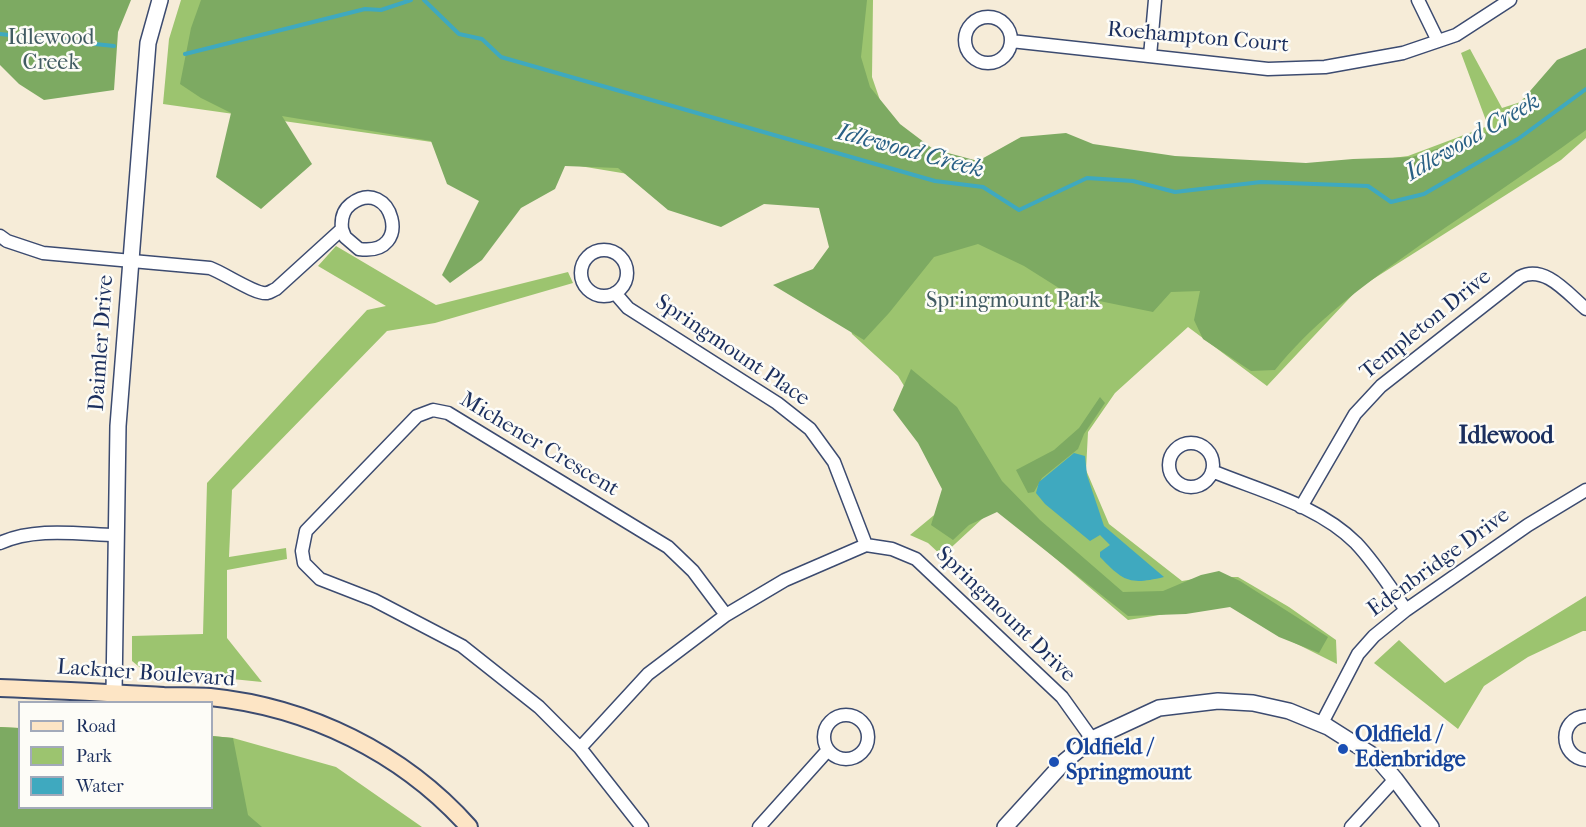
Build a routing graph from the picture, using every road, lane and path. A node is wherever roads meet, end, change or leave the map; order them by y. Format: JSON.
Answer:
{"nodes":[{"id":1,"x":160,"y":0,"type":"edge"},
{"id":2,"x":1155,"y":0,"type":"edge"},
{"id":3,"x":1418,"y":0,"type":"edge"},
{"id":4,"x":1510,"y":0,"type":"edge"},
{"id":5,"x":1011,"y":41,"type":"dead end"},
{"id":6,"x":1438,"y":41,"type":"junction"},
{"id":7,"x":1150,"y":56,"type":"junction"},
{"id":8,"x":342,"y":229,"type":"junction"},
{"id":9,"x":0,"y":236,"type":"edge"},
{"id":10,"x":131,"y":261,"type":"junction"},
{"id":11,"x":615,"y":293,"type":"dead end"},
{"id":12,"x":1586,"y":309,"type":"edge"},
{"id":13,"x":1212,"y":471,"type":"dead end"},
{"id":14,"x":1586,"y":490,"type":"edge"},
{"id":15,"x":1301,"y":507,"type":"junction"},
{"id":16,"x":116,"y":535,"type":"junction"},
{"id":17,"x":0,"y":543,"type":"edge"},
{"id":18,"x":866,"y":545,"type":"junction"},
{"id":19,"x":1406,"y":610,"type":"junction"},
{"id":20,"x":726,"y":615,"type":"junction"},
{"id":21,"x":0,"y":688,"type":"edge"},
{"id":22,"x":114,"y":693,"type":"junction"},
{"id":23,"x":1586,"y":716,"type":"edge"},
{"id":24,"x":1322,"y":723,"type":"junction"},
{"id":25,"x":1092,"y":739,"type":"junction"},
{"id":26,"x":580,"y":748,"type":"junction"},
{"id":27,"x":828,"y":750,"type":"dead end"},
{"id":28,"x":1586,"y":760,"type":"edge"},
{"id":29,"x":1395,"y":779,"type":"junction"},
{"id":30,"x":469,"y":827,"type":"edge"},
{"id":31,"x":642,"y":827,"type":"edge"},
{"id":32,"x":759,"y":827,"type":"edge"},
{"id":33,"x":1005,"y":827,"type":"edge"},
{"id":34,"x":1351,"y":827,"type":"edge"},
{"id":35,"x":1431,"y":827,"type":"edge"}],
"edges":[{"from":1,"to":10,"type":"street","name":"Daimler Drive"},
{"from":2,"to":7,"type":"street"},
{"from":3,"to":6,"type":"street"},
{"from":4,"to":6,"type":"street","name":"Roehampton Court"},
{"from":5,"to":7,"type":"street","name":"Roehampton Court"},
{"from":6,"to":7,"type":"street","name":"Roehampton Court"},
{"from":8,"to":8,"type":"street"},
{"from":8,"to":10,"type":"street"},
{"from":9,"to":10,"type":"street"},
{"from":10,"to":16,"type":"street","name":"Daimler Drive"},
{"from":11,"to":18,"type":"street","name":"Springmount Place"},
{"from":12,"to":15,"type":"street","name":"Templeton Drive"},
{"from":13,"to":15,"type":"street"},
{"from":14,"to":19,"type":"street","name":"Edenbridge Drive"},
{"from":15,"to":19,"type":"street"},
{"from":16,"to":17,"type":"street"},
{"from":16,"to":22,"type":"street","name":"Daimler Drive"},
{"from":18,"to":20,"type":"street"},
{"from":18,"to":25,"type":"street","name":"Springmount Drive"},
{"from":19,"to":24,"type":"street","name":"Edenbridge Drive"},
{"from":20,"to":26,"type":"street"},
{"from":20,"to":26,"type":"street","name":"Michener Crescent"},
{"from":21,"to":22,"type":"main road","name":"Lackner Boulevard"},
{"from":22,"to":30,"type":"main road","name":"Lackner Boulevard"},
{"from":23,"to":28,"type":"street"},
{"from":24,"to":25,"type":"street"},
{"from":24,"to":29,"type":"street"},
{"from":25,"to":33,"type":"street"},
{"from":26,"to":31,"type":"street","name":"Michener Crescent"},
{"from":27,"to":32,"type":"street"},
{"from":29,"to":34,"type":"street"},
{"from":29,"to":35,"type":"street"}]}
